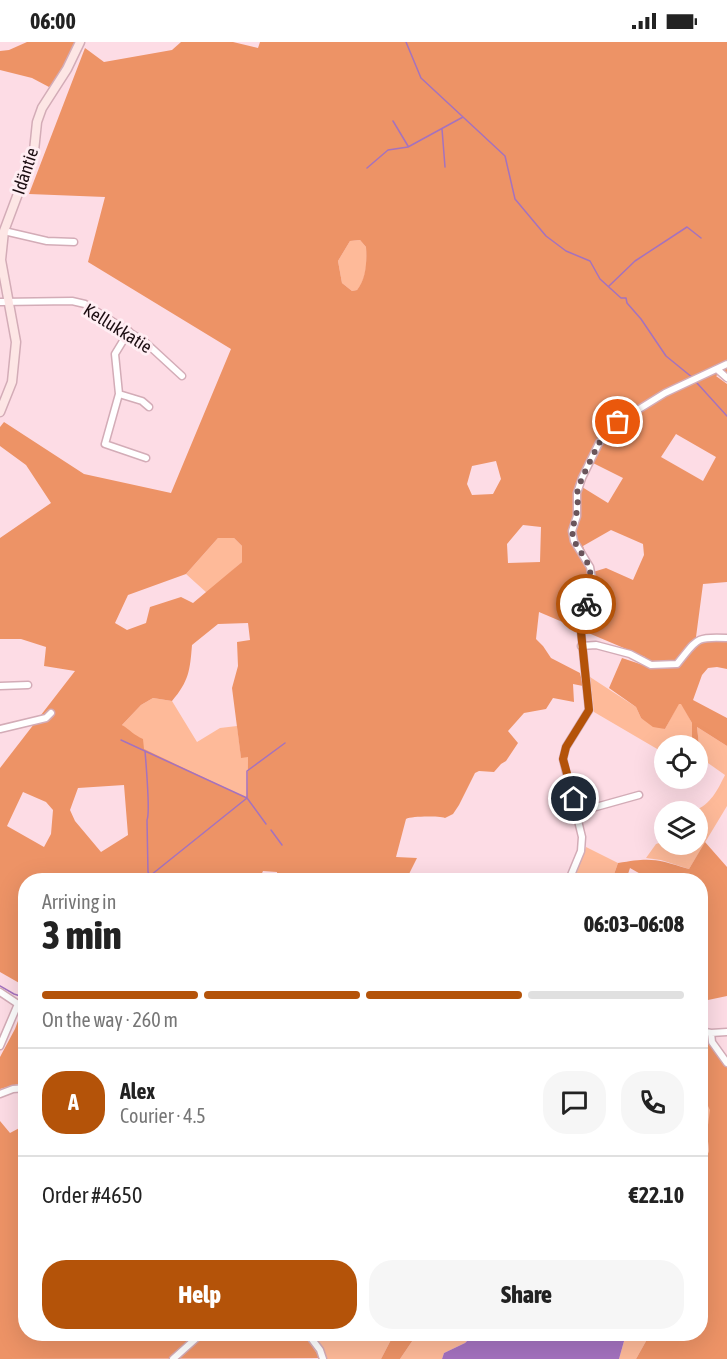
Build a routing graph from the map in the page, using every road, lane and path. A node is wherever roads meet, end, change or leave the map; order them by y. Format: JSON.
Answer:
{"nodes":[{"id":1,"x":80,"y":42,"type":"edge"},
{"id":2,"x":4,"y":231,"type":"junction"},
{"id":3,"x":74,"y":243,"type":"dead end"},
{"id":4,"x":0,"y":260,"type":"edge"},
{"id":5,"x":4,"y":301,"type":"edge"},
{"id":6,"x":129,"y":331,"type":"junction"},
{"id":7,"x":727,"y":364,"type":"edge"},
{"id":8,"x":718,"y":370,"type":"junction"},
{"id":9,"x":182,"y":376,"type":"dead end"},
{"id":10,"x":727,"y":378,"type":"edge"},
{"id":11,"x":119,"y":394,"type":"junction"},
{"id":12,"x":149,"y":406,"type":"dead end"},
{"id":13,"x":0,"y":412,"type":"edge"},
{"id":14,"x":146,"y":458,"type":"dead end"},
{"id":15,"x":727,"y":638,"type":"edge"},
{"id":16,"x":581,"y":646,"type":"junction"},
{"id":17,"x":28,"y":685,"type":"dead end"},
{"id":18,"x":0,"y":686,"type":"edge"},
{"id":19,"x":51,"y":713,"type":"dead end"},
{"id":20,"x":0,"y":729,"type":"edge"},
{"id":21,"x":639,"y":795,"type":"dead end"},
{"id":22,"x":578,"y":812,"type":"junction"},
{"id":23,"x":572,"y":873,"type":"edge"},
{"id":24,"x":0,"y":992,"type":"edge"},
{"id":25,"x":727,"y":1032,"type":"edge"},
{"id":26,"x":708,"y":1033,"type":"edge"},
{"id":27,"x":711,"y":1034,"type":"junction"},
{"id":28,"x":0,"y":1046,"type":"edge"},
{"id":29,"x":727,"y":1063,"type":"edge"},
{"id":30,"x":18,"y":1089,"type":"edge"},
{"id":31,"x":0,"y":1094,"type":"edge"},
{"id":32,"x":193,"y":1341,"type":"edge"},
{"id":33,"x":313,"y":1341,"type":"edge"},
{"id":34,"x":173,"y":1359,"type":"edge"},
{"id":35,"x":322,"y":1359,"type":"edge"}],
"edges":[{"from":1,"to":2,"type":"street","name":"Idäntie"},
{"from":2,"to":3,"type":"street"},
{"from":2,"to":4,"type":"street","name":"Idäntie"},
{"from":4,"to":5,"type":"street","name":"Idäntie"},
{"from":5,"to":6,"type":"street","name":"Kellukkatie"},
{"from":5,"to":13,"type":"street","name":"Idäntie"},
{"from":6,"to":9,"type":"street","name":"Kellukkatie"},
{"from":6,"to":11,"type":"street"},
{"from":7,"to":8,"type":"street"},
{"from":8,"to":10,"type":"street"},
{"from":8,"to":16,"type":"street"},
{"from":11,"to":12,"type":"street"},
{"from":11,"to":14,"type":"street"},
{"from":15,"to":16,"type":"street"},
{"from":16,"to":22,"type":"street"},
{"from":17,"to":18,"type":"street"},
{"from":19,"to":20,"type":"street"},
{"from":21,"to":22,"type":"street"},
{"from":22,"to":23,"type":"street"},
{"from":24,"to":28,"type":"street"},
{"from":25,"to":27,"type":"street"},
{"from":26,"to":27,"type":"street"},
{"from":27,"to":29,"type":"street"},
{"from":30,"to":31,"type":"street"},
{"from":32,"to":34,"type":"street"},
{"from":33,"to":35,"type":"street"}]}
